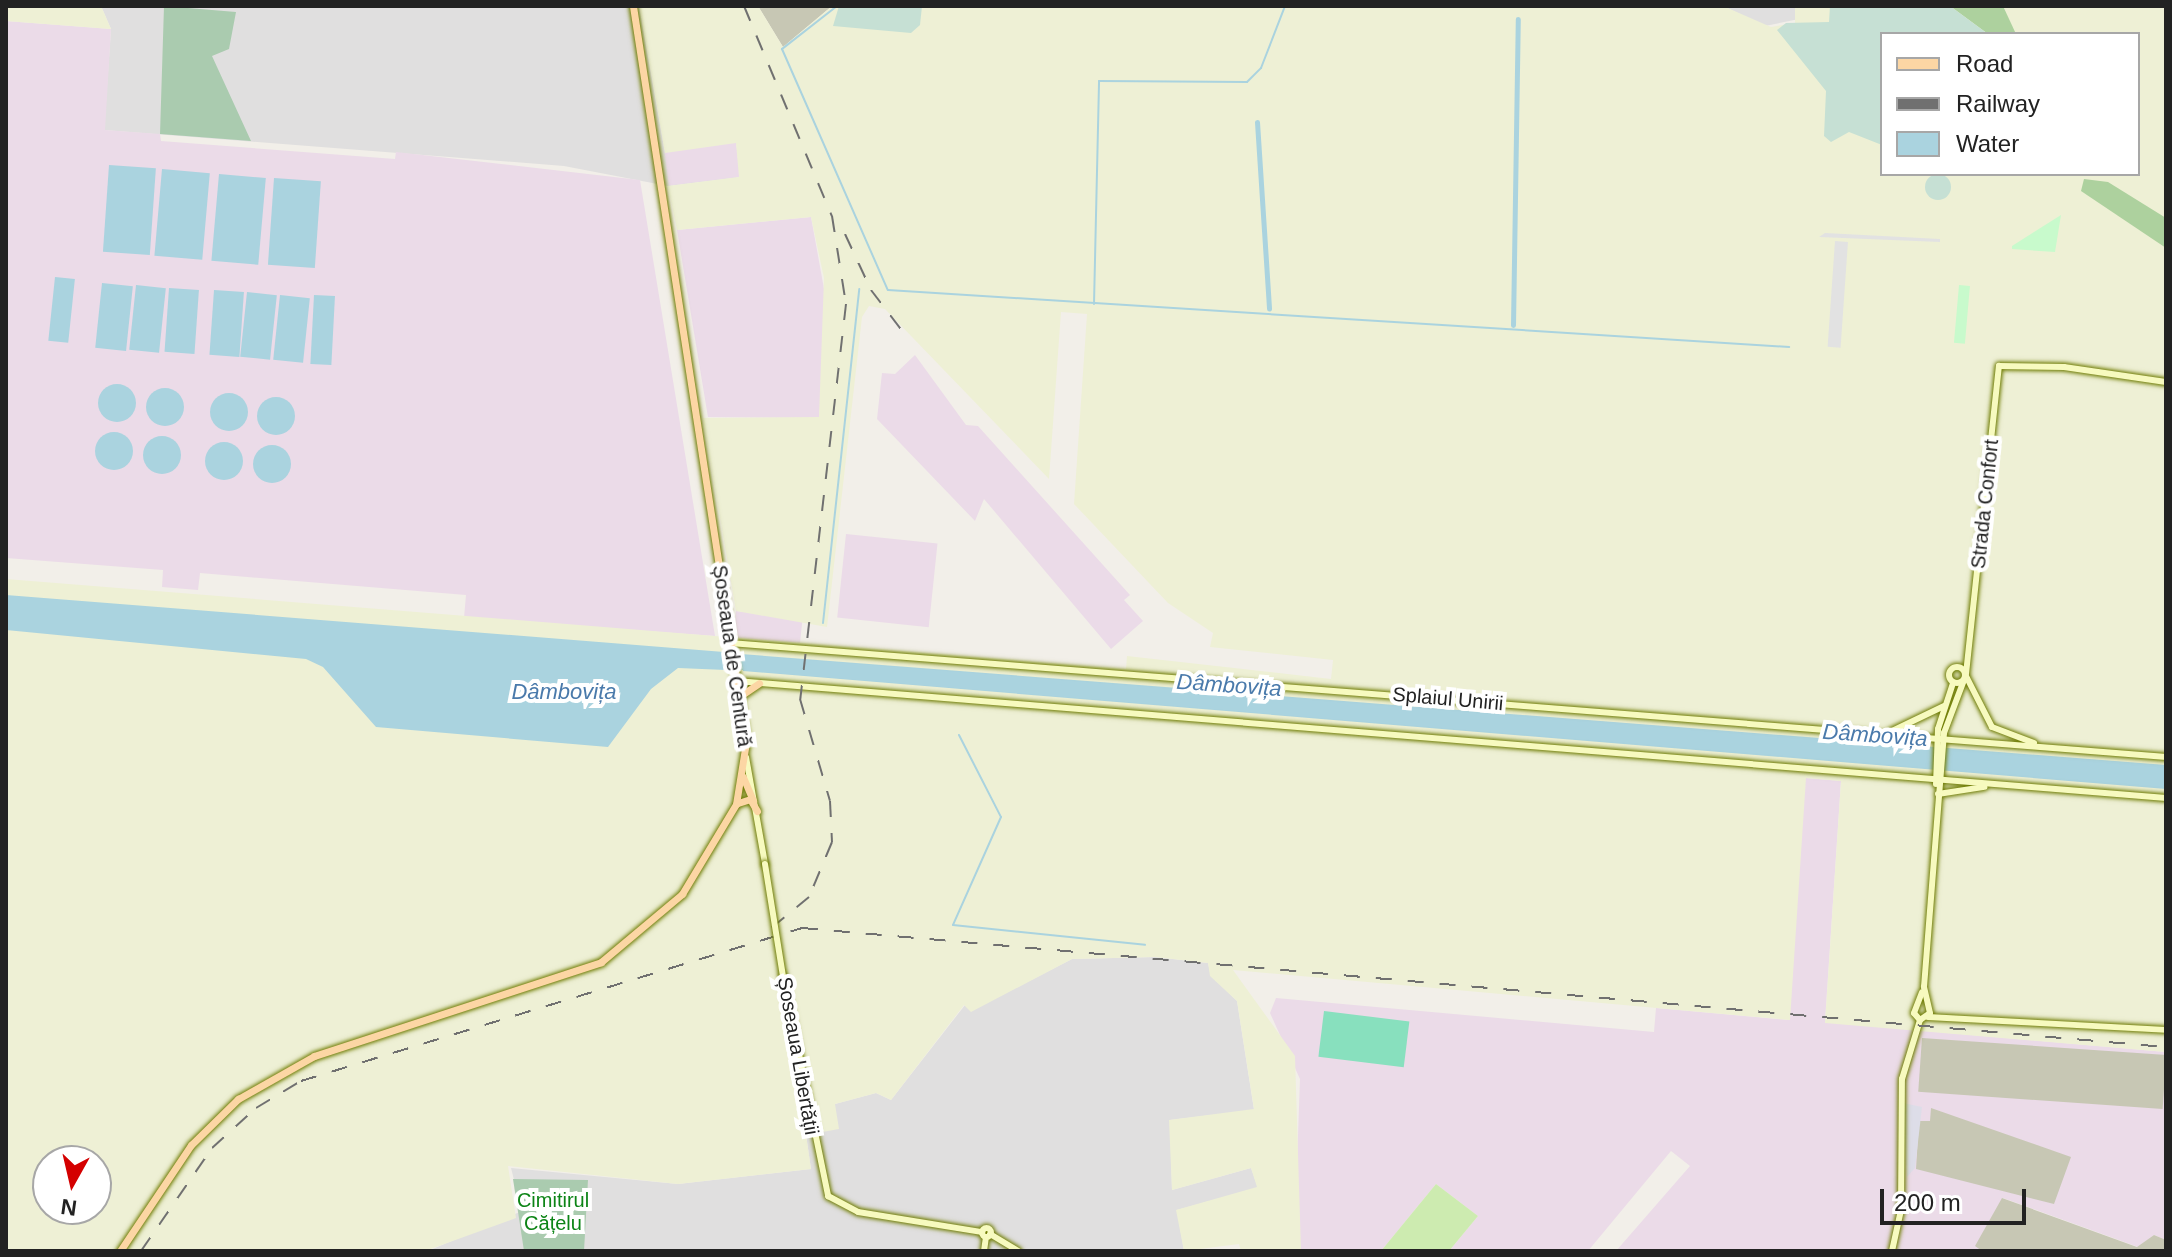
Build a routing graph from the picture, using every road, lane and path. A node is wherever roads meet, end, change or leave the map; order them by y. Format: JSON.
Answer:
{"nodes":[{"id":1,"x":632,"y":7,"type":"edge"},
{"id":2,"x":2166,"y":382,"type":"edge"},
{"id":3,"x":1972,"y":642,"type":"junction"},
{"id":4,"x":730,"y":643,"type":"junction"},
{"id":5,"x":1957,"y":667,"type":"junction"},
{"id":6,"x":1965,"y":677,"type":"junction"},
{"id":7,"x":736,"y":681,"type":"junction"},
{"id":8,"x":759,"y":683,"type":"junction"},
{"id":9,"x":1953,"y":683,"type":"junction"},
{"id":10,"x":739,"y":702,"type":"junction"},
{"id":11,"x":1947,"y":704,"type":"junction"},
{"id":12,"x":1879,"y":734,"type":"junction"},
{"id":13,"x":1940,"y":740,"type":"junction"},
{"id":14,"x":2058,"y":748,"type":"junction"},
{"id":15,"x":746,"y":757,"type":"junction"},
{"id":16,"x":2166,"y":757,"type":"edge"},
{"id":17,"x":743,"y":777,"type":"junction"},
{"id":18,"x":1938,"y":779,"type":"junction"},
{"id":19,"x":1992,"y":784,"type":"junction"},
{"id":20,"x":1936,"y":797,"type":"junction"},
{"id":21,"x":2166,"y":798,"type":"edge"},
{"id":22,"x":754,"y":803,"type":"junction"},
{"id":23,"x":736,"y":804,"type":"junction"},
{"id":24,"x":757,"y":811,"type":"junction"},
{"id":25,"x":1924,"y":987,"type":"junction"},
{"id":26,"x":1919,"y":1006,"type":"junction"},
{"id":27,"x":1928,"y":1008,"type":"junction"},
{"id":28,"x":1950,"y":1014,"type":"junction"},
{"id":29,"x":1928,"y":1017,"type":"junction"},
{"id":30,"x":1920,"y":1020,"type":"junction"},
{"id":31,"x":2166,"y":1030,"type":"edge"},
{"id":32,"x":986,"y":1234,"type":"junction"},
{"id":33,"x":120,"y":1251,"type":"edge"},
{"id":34,"x":984,"y":1251,"type":"edge"},
{"id":35,"x":1018,"y":1251,"type":"edge"},
{"id":36,"x":1892,"y":1251,"type":"edge"}],
"edges":[{"from":1,"to":4,"type":"main road","name":"Șoseaua de Centură"},
{"from":2,"to":3,"type":"main road","name":"Strada Confort"},
{"from":3,"to":5,"type":"main road","name":"Strada Confort"},
{"from":3,"to":6,"type":"main road","name":"Strada Confort"},
{"from":4,"to":7,"type":"main road","name":"Șoseaua de Centură"},
{"from":4,"to":12,"type":"main road","name":"Splaiul Unirii"},
{"from":5,"to":6,"type":"main road"},
{"from":5,"to":9,"type":"main road"},
{"from":6,"to":9,"type":"main road"},
{"from":6,"to":13,"type":"main road","name":"Strada Confort"},
{"from":6,"to":14,"type":"main road"},
{"from":7,"to":8,"type":"main road","name":"Splaiul Unirii"},
{"from":7,"to":10,"type":"main road","name":"Șoseaua de Centură"},
{"from":8,"to":10,"type":"main road"},
{"from":8,"to":18,"type":"main road","name":"Splaiul Unirii"},
{"from":9,"to":11,"type":"main road"},
{"from":10,"to":15,"type":"main road","name":"Șoseaua de Centură"},
{"from":11,"to":12,"type":"main road"},
{"from":11,"to":13,"type":"main road"},
{"from":12,"to":13,"type":"main road","name":"Splaiul Unirii"},
{"from":13,"to":14,"type":"main road","name":"Splaiul Unirii"},
{"from":13,"to":18,"type":"main road"},
{"from":14,"to":16,"type":"main road","name":"Splaiul Unirii"},
{"from":15,"to":17,"type":"main road","name":"Șoseaua de Centură"},
{"from":15,"to":24,"type":"main road","name":"Șoseaua Libertății"},
{"from":17,"to":22,"type":"main road"},
{"from":17,"to":23,"type":"main road","name":"Șoseaua de Centură"},
{"from":18,"to":19,"type":"main road","name":"Splaiul Unirii"},
{"from":18,"to":20,"type":"main road"},
{"from":19,"to":20,"type":"main road"},
{"from":19,"to":21,"type":"main road","name":"Splaiul Unirii"},
{"from":20,"to":25,"type":"main road"},
{"from":22,"to":23,"type":"main road"},
{"from":22,"to":24,"type":"main road"},
{"from":23,"to":33,"type":"main road","name":"Șoseaua de Centură"},
{"from":24,"to":32,"type":"main road","name":"Șoseaua Libertății","bridge":true},
{"from":25,"to":26,"type":"main road"},
{"from":25,"to":27,"type":"main road"},
{"from":26,"to":27,"type":"main road"},
{"from":26,"to":30,"type":"main road"},
{"from":27,"to":28,"type":"main road"},
{"from":27,"to":29,"type":"main road"},
{"from":28,"to":29,"type":"main road"},
{"from":28,"to":31,"type":"main road"},
{"from":29,"to":30,"type":"main road"},
{"from":30,"to":36,"type":"main road"},
{"from":32,"to":34,"type":"main road"},
{"from":32,"to":35,"type":"main road","name":"Șoseaua Libertății"}]}
